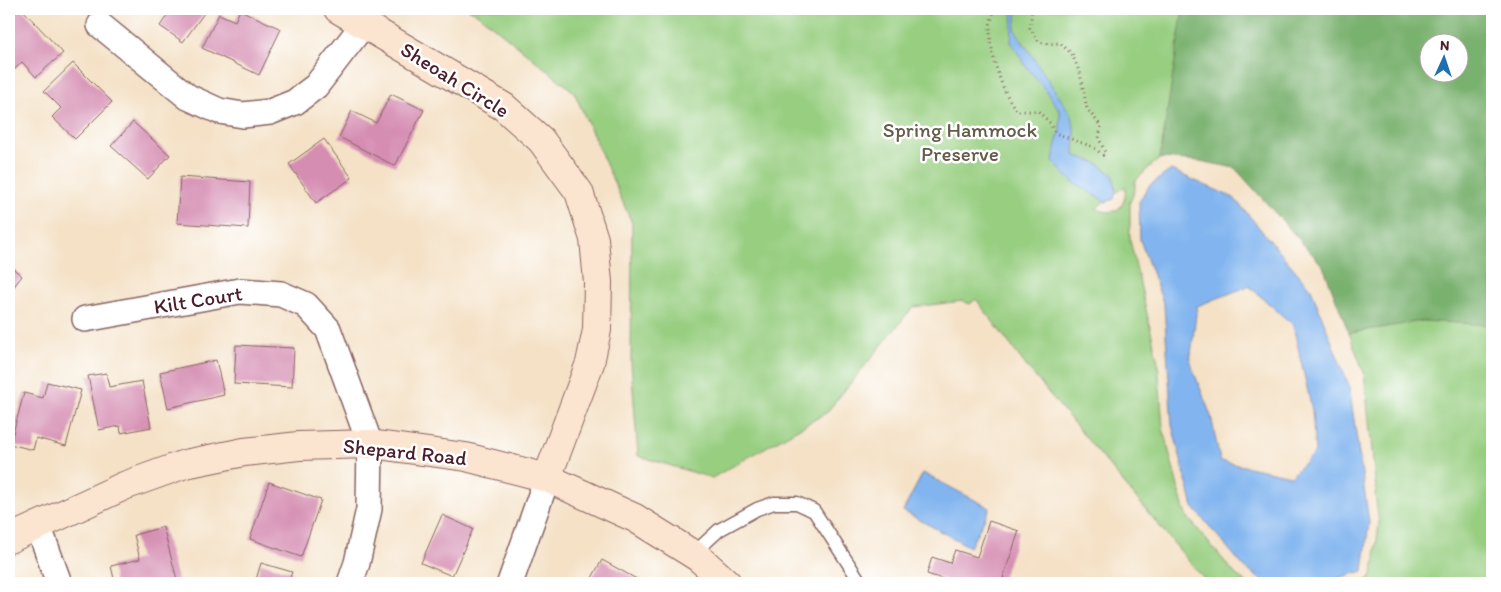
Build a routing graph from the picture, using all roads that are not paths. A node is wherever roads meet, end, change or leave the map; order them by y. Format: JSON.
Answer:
{"nodes":[{"id":1,"x":338,"y":9,"type":"edge"},
{"id":2,"x":364,"y":24,"type":"junction"},
{"id":3,"x":100,"y":25,"type":"dead end"},
{"id":4,"x":85,"y":319,"type":"dead end"},
{"id":5,"x":370,"y":444,"type":"junction"},
{"id":6,"x":548,"y":478,"type":"junction"},
{"id":7,"x":38,"y":524,"type":"junction"},
{"id":8,"x":9,"y":539,"type":"edge"},
{"id":9,"x":692,"y":554,"type":"junction"},
{"id":10,"x":59,"y":583,"type":"edge"},
{"id":11,"x":350,"y":583,"type":"edge"},
{"id":12,"x":510,"y":583,"type":"edge"},
{"id":13,"x":727,"y":583,"type":"edge"},
{"id":14,"x":861,"y":583,"type":"edge"}],
"edges":[{"from":1,"to":2,"type":"street","name":"Sheoah Circle"},
{"from":2,"to":3,"type":"street"},
{"from":2,"to":6,"type":"street","name":"Sheoah Circle"},
{"from":4,"to":5,"type":"street","name":"Kilt Court"},
{"from":5,"to":6,"type":"street","name":"Shepard Road"},
{"from":5,"to":7,"type":"street","name":"Shepard Road"},
{"from":5,"to":11,"type":"street"},
{"from":6,"to":9,"type":"street","name":"Shepard Road"},
{"from":6,"to":12,"type":"street"},
{"from":7,"to":8,"type":"street","name":"Shepard Road"},
{"from":7,"to":10,"type":"street"},
{"from":9,"to":13,"type":"street","name":"Shepard Road"},
{"from":9,"to":14,"type":"lane"}]}
